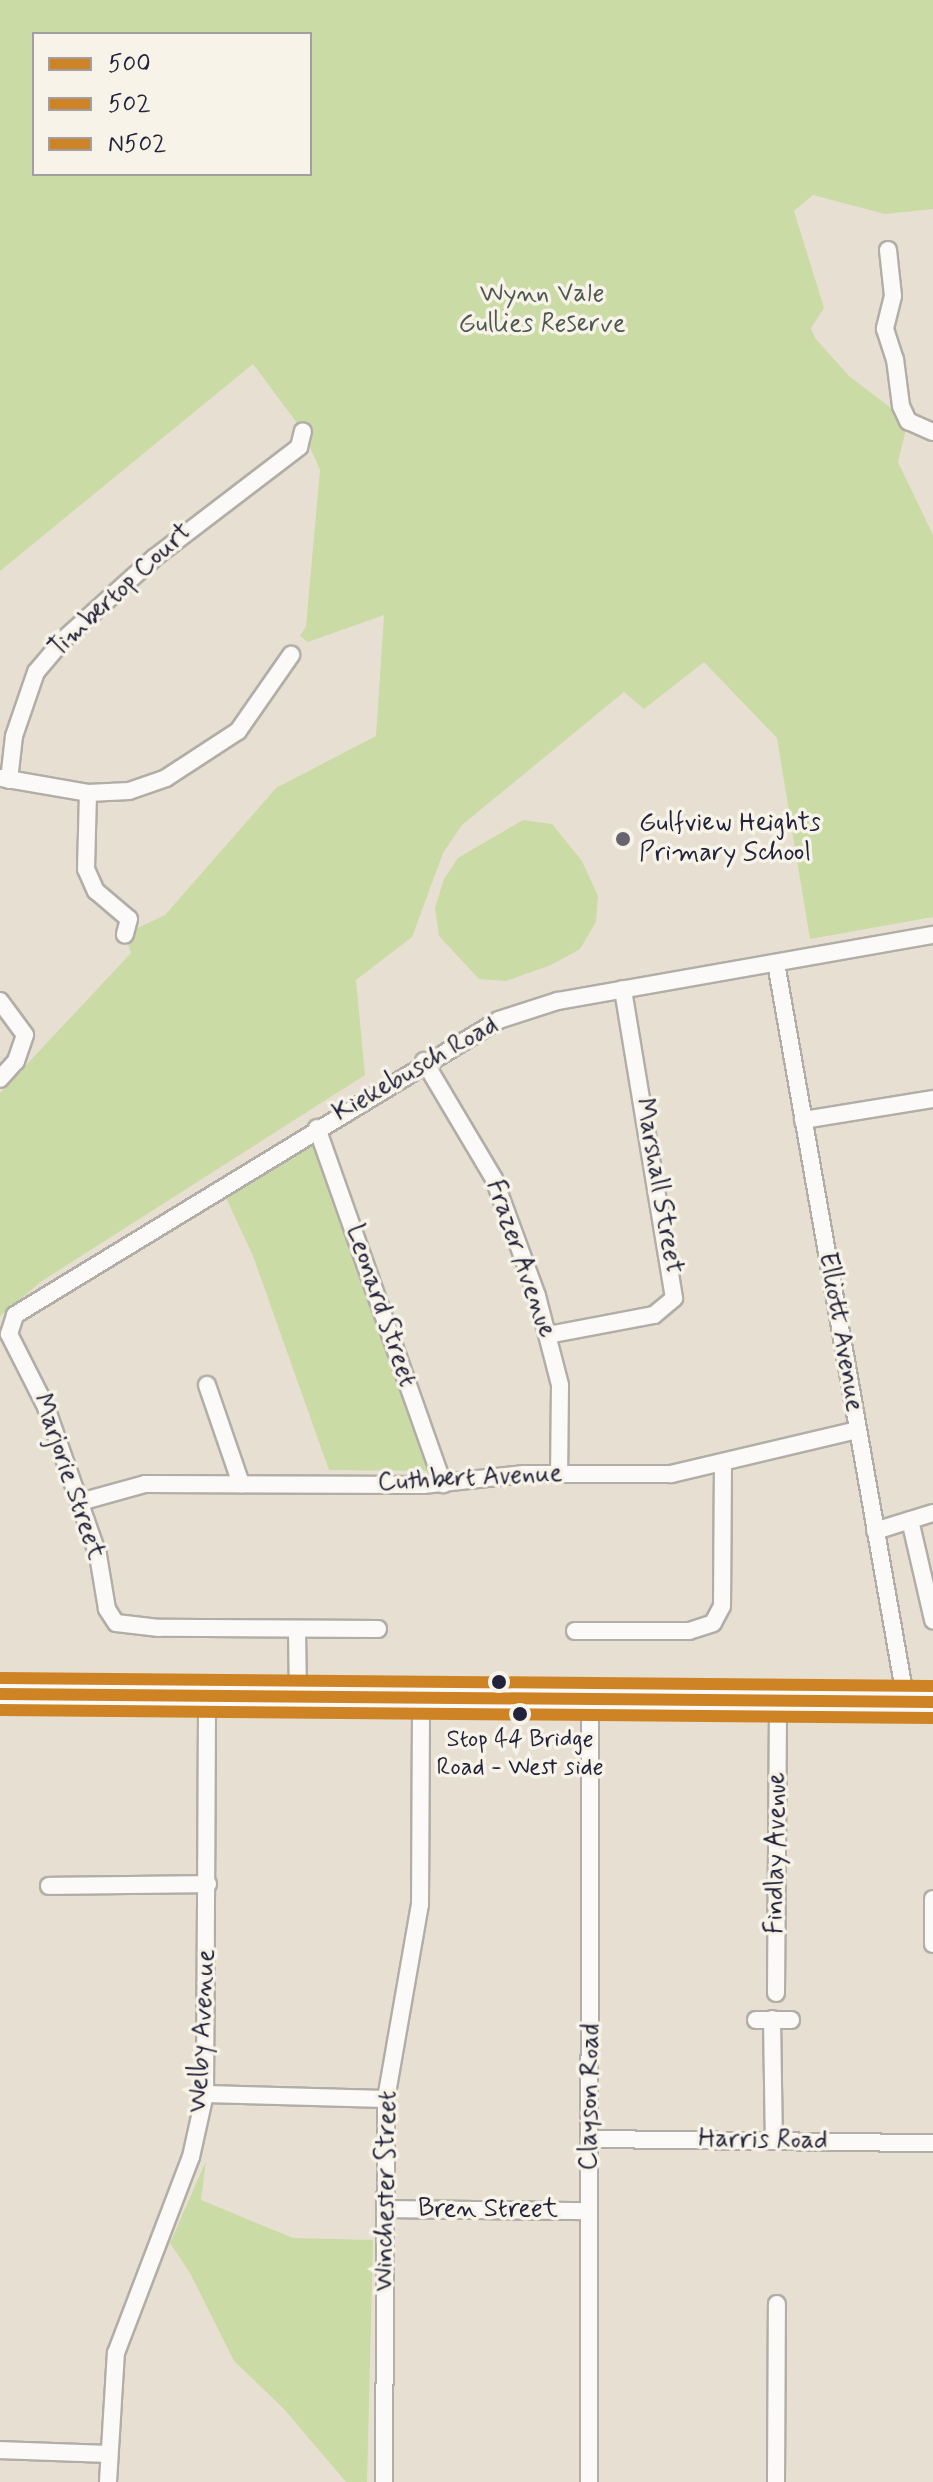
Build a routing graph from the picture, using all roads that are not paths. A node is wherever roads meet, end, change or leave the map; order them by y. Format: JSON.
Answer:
{"nodes":[{"id":1,"x":888,"y":250,"type":"dead end"},
{"id":2,"x":933,"y":432,"type":"edge"},
{"id":3,"x":305,"y":443,"type":"dead end"},
{"id":4,"x":291,"y":655,"type":"dead end"},
{"id":5,"x":5,"y":779,"type":"edge"},
{"id":6,"x":88,"y":793,"type":"junction"},
{"id":7,"x":125,"y":934,"type":"dead end"},
{"id":8,"x":933,"y":935,"type":"edge"},
{"id":9,"x":776,"y":963,"type":"junction"},
{"id":10,"x":623,"y":989,"type":"junction"},
{"id":11,"x":0,"y":1001,"type":"edge"},
{"id":12,"x":424,"y":1061,"type":"junction"},
{"id":13,"x":0,"y":1079,"type":"edge"},
{"id":14,"x":933,"y":1099,"type":"edge"},
{"id":15,"x":803,"y":1120,"type":"junction"},
{"id":16,"x":317,"y":1128,"type":"junction"},
{"id":17,"x":9,"y":1334,"type":"joint"},
{"id":18,"x":548,"y":1335,"type":"junction"},
{"id":19,"x":207,"y":1385,"type":"dead end"},
{"id":20,"x":857,"y":1430,"type":"junction"},
{"id":21,"x":723,"y":1463,"type":"junction"},
{"id":22,"x":559,"y":1474,"type":"junction"},
{"id":23,"x":241,"y":1484,"type":"junction"},
{"id":24,"x":443,"y":1484,"type":"junction"},
{"id":25,"x":80,"y":1502,"type":"junction"},
{"id":26,"x":933,"y":1513,"type":"edge"},
{"id":27,"x":910,"y":1520,"type":"junction"},
{"id":28,"x":875,"y":1531,"type":"junction"},
{"id":29,"x":933,"y":1620,"type":"edge"},
{"id":30,"x":378,"y":1629,"type":"dead end"},
{"id":31,"x":297,"y":1631,"type":"junction"},
{"id":32,"x":575,"y":1631,"type":"dead end"},
{"id":33,"x":0,"y":1694,"type":"edge"},
{"id":34,"x":298,"y":1697,"type":"junction"},
{"id":35,"x":933,"y":1702,"type":"edge"},
{"id":36,"x":207,"y":1703,"type":"junction"},
{"id":37,"x":421,"y":1705,"type":"junction"},
{"id":38,"x":590,"y":1706,"type":"junction"},
{"id":39,"x":778,"y":1707,"type":"junction"},
{"id":40,"x":0,"y":1708,"type":"edge"},
{"id":41,"x":917,"y":1709,"type":"edge"},
{"id":42,"x":208,"y":1884,"type":"junction"},
{"id":43,"x":49,"y":1886,"type":"dead end"},
{"id":44,"x":933,"y":1899,"type":"edge"},
{"id":45,"x":933,"y":1944,"type":"edge"},
{"id":46,"x":776,"y":1993,"type":"dead end"},
{"id":47,"x":791,"y":2020,"type":"dead end"},
{"id":48,"x":205,"y":2094,"type":"junction"},
{"id":49,"x":386,"y":2099,"type":"junction"},
{"id":50,"x":593,"y":2139,"type":"junction"},
{"id":51,"x":774,"y":2141,"type":"junction"},
{"id":52,"x":933,"y":2143,"type":"edge"},
{"id":53,"x":387,"y":2209,"type":"junction"},
{"id":54,"x":588,"y":2211,"type":"junction"},
{"id":55,"x":777,"y":2304,"type":"dead end"},
{"id":56,"x":0,"y":2450,"type":"edge"},
{"id":57,"x":108,"y":2454,"type":"junction"},
{"id":58,"x":108,"y":2482,"type":"edge"},
{"id":59,"x":384,"y":2482,"type":"edge"},
{"id":60,"x":589,"y":2482,"type":"edge"},
{"id":61,"x":776,"y":2482,"type":"edge"}],
"edges":[{"from":1,"to":2,"type":"street"},
{"from":3,"to":5,"type":"street","name":"Timbertop Court"},
{"from":4,"to":6,"type":"street"},
{"from":5,"to":6,"type":"street"},
{"from":6,"to":7,"type":"street"},
{"from":8,"to":9,"type":"street","name":"Kiekebusch Road"},
{"from":9,"to":10,"type":"street","name":"Kiekebusch Road"},
{"from":9,"to":15,"type":"street","name":"Elliott Avenue"},
{"from":10,"to":12,"type":"street","name":"Kiekebusch Road"},
{"from":10,"to":18,"type":"street","name":"Marshall Street"},
{"from":11,"to":13,"type":"street"},
{"from":12,"to":16,"type":"street","name":"Kiekebusch Road"},
{"from":12,"to":18,"type":"street","name":"Frazer Avenue"},
{"from":14,"to":15,"type":"street"},
{"from":15,"to":20,"type":"street","name":"Elliott Avenue"},
{"from":16,"to":17,"type":"street","name":"Kiekebusch Road"},
{"from":16,"to":24,"type":"street","name":"Leonard Street"},
{"from":17,"to":25,"type":"street","name":"Marjorie Street"},
{"from":18,"to":22,"type":"street","name":"Frazer Avenue"},
{"from":19,"to":23,"type":"street"},
{"from":20,"to":21,"type":"street","name":"Cuthbert Avenue"},
{"from":20,"to":28,"type":"street","name":"Elliott Avenue"},
{"from":21,"to":22,"type":"street","name":"Cuthbert Avenue"},
{"from":21,"to":32,"type":"street"},
{"from":22,"to":24,"type":"street","name":"Cuthbert Avenue"},
{"from":23,"to":24,"type":"street","name":"Cuthbert Avenue"},
{"from":23,"to":25,"type":"street","name":"Cuthbert Avenue"},
{"from":25,"to":31,"type":"street","name":"Marjorie Street"},
{"from":26,"to":27,"type":"street"},
{"from":27,"to":28,"type":"street"},
{"from":27,"to":29,"type":"street"},
{"from":28,"to":41,"type":"street","name":"Elliott Avenue"},
{"from":30,"to":31,"type":"street"},
{"from":31,"to":34,"type":"street"},
{"from":33,"to":36,"type":"main road"},
{"from":34,"to":36,"type":"main road"},
{"from":34,"to":37,"type":"main road"},
{"from":35,"to":41,"type":"main road"},
{"from":36,"to":37,"type":"main road"},
{"from":36,"to":40,"type":"main road"},
{"from":36,"to":42,"type":"street","name":"Welby Avenue"},
{"from":37,"to":38,"type":"main road"},
{"from":37,"to":49,"type":"street","name":"Winchester Street"},
{"from":38,"to":39,"type":"main road"},
{"from":38,"to":50,"type":"street","name":"Clayson Road"},
{"from":39,"to":41,"type":"main road"},
{"from":39,"to":46,"type":"street","name":"Findlay Avenue"},
{"from":42,"to":43,"type":"street"},
{"from":42,"to":48,"type":"street","name":"Welby Avenue"},
{"from":44,"to":45,"type":"street"},
{"from":47,"to":51,"type":"street"},
{"from":48,"to":49,"type":"street"},
{"from":48,"to":57,"type":"street","name":"Welby Avenue"},
{"from":49,"to":53,"type":"street","name":"Winchester Street"},
{"from":50,"to":51,"type":"street","name":"Harris Road"},
{"from":50,"to":54,"type":"street","name":"Clayson Road"},
{"from":51,"to":52,"type":"street","name":"Harris Road"},
{"from":53,"to":54,"type":"street","name":"Bren Street"},
{"from":53,"to":59,"type":"street","name":"Winchester Street"},
{"from":54,"to":60,"type":"street","name":"Clayson Road"},
{"from":55,"to":61,"type":"street"},
{"from":56,"to":57,"type":"street"},
{"from":57,"to":58,"type":"street","name":"Welby Avenue"}]}
